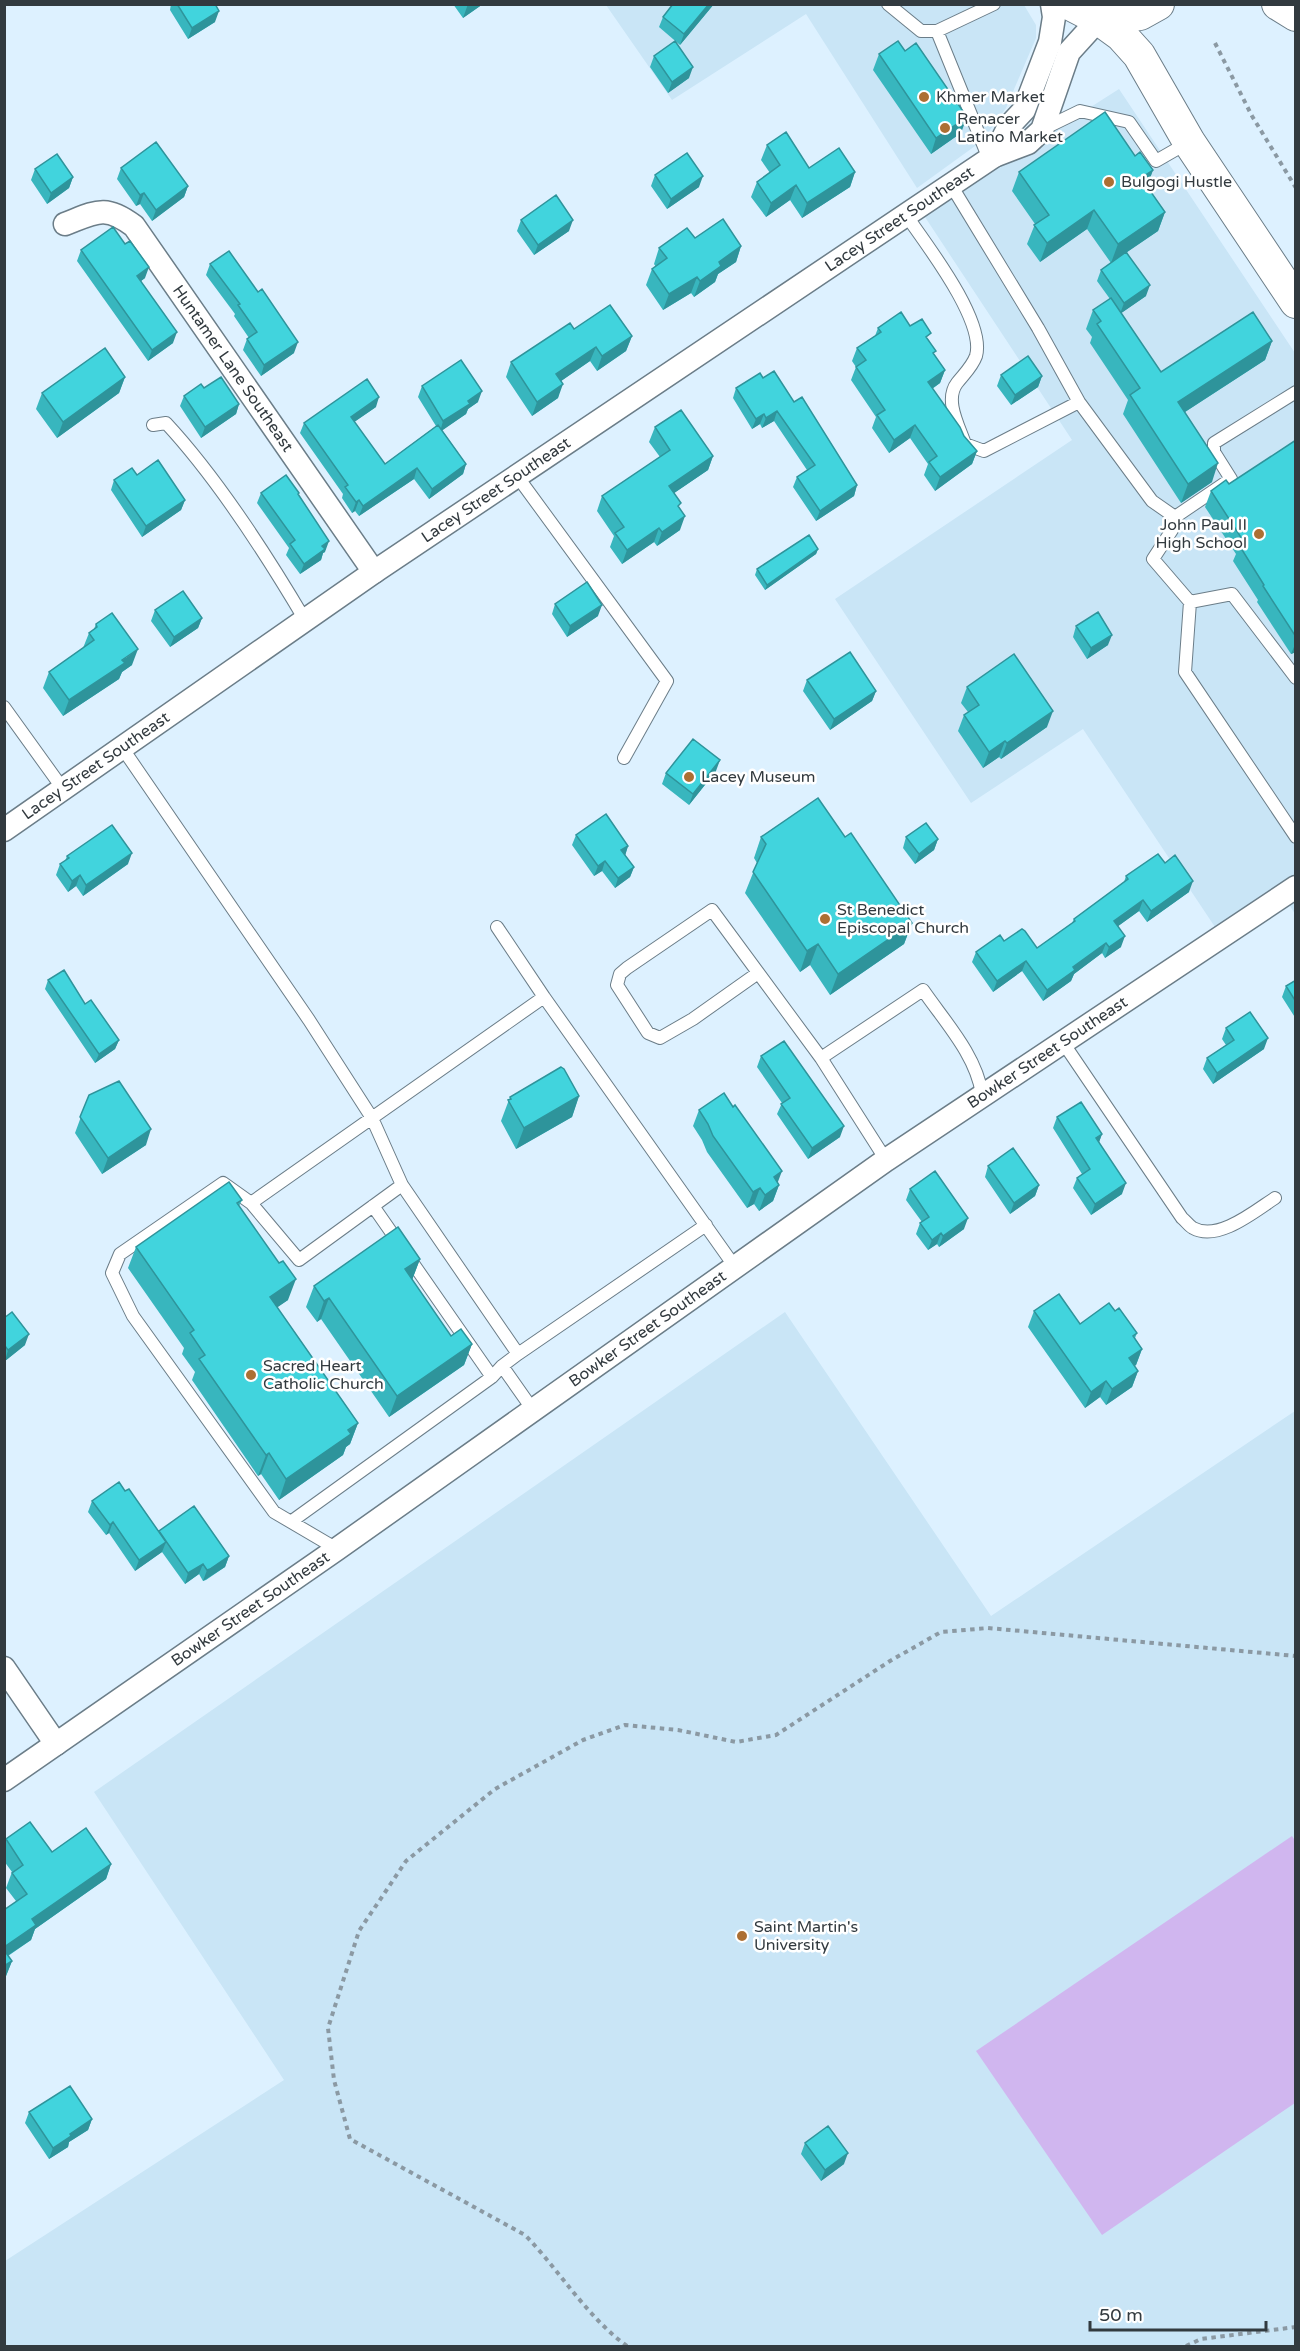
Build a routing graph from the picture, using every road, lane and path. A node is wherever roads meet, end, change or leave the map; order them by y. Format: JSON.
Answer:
{"nodes":[{"id":1,"x":888,"y":4,"type":"edge"},
{"id":2,"x":994,"y":4,"type":"edge"},
{"id":3,"x":1052,"y":4,"type":"edge"},
{"id":4,"x":1070,"y":4,"type":"edge"},
{"id":5,"x":1158,"y":4,"type":"edge"},
{"id":6,"x":1278,"y":4,"type":"edge"},
{"id":7,"x":1296,"y":15,"type":"edge"},
{"id":8,"x":1099,"y":19,"type":"junction"},
{"id":9,"x":937,"y":32,"type":"junction"},
{"id":10,"x":1215,"y":43,"type":"dead end"},
{"id":11,"x":1042,"y":130,"type":"junction"},
{"id":12,"x":1189,"y":142,"type":"junction"},
{"id":13,"x":992,"y":157,"type":"junction"},
{"id":14,"x":951,"y":185,"type":"junction"},
{"id":15,"x":1296,"y":188,"type":"edge"},
{"id":16,"x":906,"y":215,"type":"junction"},
{"id":17,"x":65,"y":224,"type":"dead end"},
{"id":18,"x":1296,"y":302,"type":"edge"},
{"id":19,"x":1296,"y":392,"type":"edge"},
{"id":20,"x":1079,"y":402,"type":"junction"},
{"id":21,"x":153,"y":425,"type":"dead end"},
{"id":22,"x":517,"y":476,"type":"junction"},
{"id":23,"x":1175,"y":517,"type":"junction"},
{"id":24,"x":374,"y":572,"type":"junction"},
{"id":25,"x":1190,"y":602,"type":"junction"},
{"id":26,"x":305,"y":620,"type":"junction"},
{"id":27,"x":1296,"y":678,"type":"edge"},
{"id":28,"x":4,"y":707,"type":"edge"},
{"id":29,"x":123,"y":749,"type":"junction"},
{"id":30,"x":624,"y":758,"type":"dead end"},
{"id":31,"x":63,"y":789,"type":"junction"},
{"id":32,"x":4,"y":830,"type":"edge"},
{"id":33,"x":1296,"y":837,"type":"edge"},
{"id":34,"x":1296,"y":887,"type":"edge"},
{"id":35,"x":496,"y":927,"type":"dead end"},
{"id":36,"x":758,"y":973,"type":"junction"},
{"id":37,"x":544,"y":997,"type":"junction"},
{"id":38,"x":1062,"y":1041,"type":"junction"},
{"id":39,"x":821,"y":1058,"type":"junction"},
{"id":40,"x":982,"y":1094,"type":"junction"},
{"id":41,"x":372,"y":1118,"type":"junction"},
{"id":42,"x":886,"y":1160,"type":"junction"},
{"id":43,"x":402,"y":1185,"type":"junction"},
{"id":44,"x":1275,"y":1198,"type":"dead end"},
{"id":45,"x":250,"y":1203,"type":"junction"},
{"id":46,"x":374,"y":1206,"type":"junction"},
{"id":47,"x":706,"y":1225,"type":"junction"},
{"id":48,"x":735,"y":1267,"type":"junction"},
{"id":49,"x":518,"y":1354,"type":"junction"},
{"id":50,"x":502,"y":1365,"type":"junction"},
{"id":51,"x":492,"y":1377,"type":"junction"},
{"id":52,"x":533,"y":1410,"type":"junction"},
{"id":53,"x":292,"y":1521,"type":"junction"},
{"id":54,"x":337,"y":1549,"type":"junction"},
{"id":55,"x":1296,"y":1656,"type":"edge"},
{"id":56,"x":4,"y":1668,"type":"edge"},
{"id":57,"x":56,"y":1744,"type":"junction"},
{"id":58,"x":4,"y":1780,"type":"edge"},
{"id":59,"x":1296,"y":2327,"type":"edge"},
{"id":60,"x":627,"y":2346,"type":"edge"},
{"id":61,"x":1186,"y":2346,"type":"edge"}],
"edges":[{"from":1,"to":9,"type":"lane"},
{"from":2,"to":9,"type":"lane"},
{"from":3,"to":13,"type":"street","name":"Lacey Street Southeast"},
{"from":4,"to":8,"type":"main road"},
{"from":5,"to":8,"type":"main road"},
{"from":6,"to":7,"type":"main road"},
{"from":8,"to":11,"type":"street"},
{"from":8,"to":12,"type":"main road"},
{"from":9,"to":13,"type":"lane"},
{"from":10,"to":15,"type":"path"},
{"from":11,"to":12,"type":"lane"},
{"from":11,"to":13,"type":"street","name":"Lacey Street Southeast"},
{"from":12,"to":18,"type":"main road"},
{"from":13,"to":14,"type":"street","name":"Lacey Street Southeast"},
{"from":14,"to":16,"type":"street","name":"Lacey Street Southeast"},
{"from":14,"to":20,"type":"lane"},
{"from":16,"to":20,"type":"lane"},
{"from":16,"to":22,"type":"street","name":"Lacey Street Southeast"},
{"from":17,"to":24,"type":"street","name":"Huntamer Lane Southeast"},
{"from":19,"to":23,"type":"lane"},
{"from":20,"to":23,"type":"lane"},
{"from":21,"to":26,"type":"lane"},
{"from":22,"to":24,"type":"street","name":"Lacey Street Southeast"},
{"from":22,"to":30,"type":"lane"},
{"from":23,"to":25,"type":"lane"},
{"from":24,"to":26,"type":"street","name":"Lacey Street Southeast"},
{"from":25,"to":27,"type":"lane"},
{"from":25,"to":33,"type":"lane"},
{"from":26,"to":29,"type":"street","name":"Lacey Street Southeast"},
{"from":28,"to":31,"type":"lane"},
{"from":29,"to":31,"type":"street","name":"Lacey Street Southeast"},
{"from":29,"to":41,"type":"lane"},
{"from":31,"to":32,"type":"street","name":"Lacey Street Southeast"},
{"from":34,"to":38,"type":"street","name":"Bowker Street Southeast"},
{"from":35,"to":37,"type":"lane"},
{"from":36,"to":36,"type":"lane"},
{"from":36,"to":39,"type":"lane"},
{"from":37,"to":41,"type":"lane"},
{"from":37,"to":47,"type":"lane"},
{"from":38,"to":40,"type":"street","name":"Bowker Street Southeast"},
{"from":38,"to":44,"type":"lane"},
{"from":39,"to":40,"type":"lane"},
{"from":39,"to":42,"type":"lane"},
{"from":40,"to":42,"type":"street","name":"Bowker Street Southeast"},
{"from":41,"to":43,"type":"lane"},
{"from":41,"to":45,"type":"lane"},
{"from":42,"to":48,"type":"street","name":"Bowker Street Southeast"},
{"from":43,"to":46,"type":"lane"},
{"from":43,"to":49,"type":"lane"},
{"from":45,"to":46,"type":"lane"},
{"from":45,"to":53,"type":"lane"},
{"from":46,"to":51,"type":"lane"},
{"from":47,"to":48,"type":"lane"},
{"from":47,"to":49,"type":"lane"},
{"from":48,"to":52,"type":"street","name":"Bowker Street Southeast"},
{"from":49,"to":50,"type":"lane"},
{"from":50,"to":51,"type":"lane"},
{"from":50,"to":52,"type":"lane"},
{"from":51,"to":53,"type":"lane"},
{"from":52,"to":54,"type":"street","name":"Bowker Street Southeast"},
{"from":53,"to":54,"type":"lane"},
{"from":54,"to":57,"type":"street","name":"Bowker Street Southeast"},
{"from":55,"to":60,"type":"path"},
{"from":56,"to":57,"type":"street"},
{"from":57,"to":58,"type":"street","name":"Bowker Street Southeast"},
{"from":59,"to":61,"type":"path"}]}
